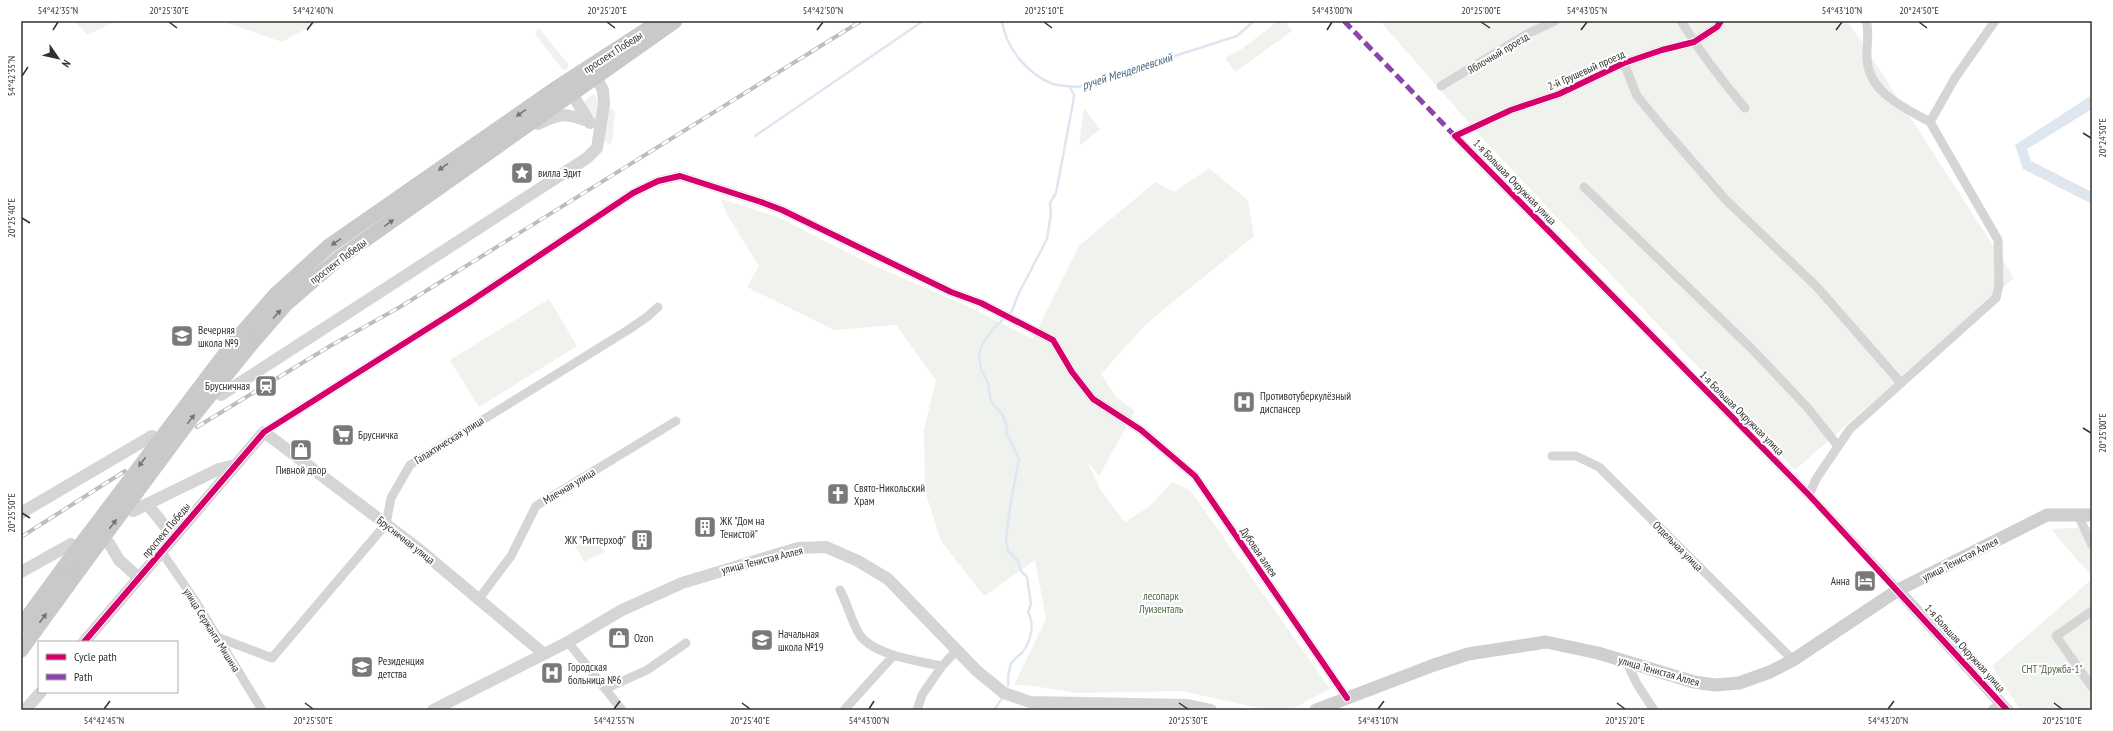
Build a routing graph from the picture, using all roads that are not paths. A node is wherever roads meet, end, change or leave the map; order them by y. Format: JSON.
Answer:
{"nodes":[{"id":1,"x":660,"y":21,"type":"edge"},
{"id":2,"x":675,"y":21,"type":"edge"},
{"id":3,"x":1554,"y":21,"type":"edge"},
{"id":4,"x":1681,"y":21,"type":"edge"},
{"id":5,"x":1721,"y":21,"type":"edge"},
{"id":6,"x":1866,"y":21,"type":"edge"},
{"id":7,"x":1995,"y":21,"type":"edge"},
{"id":8,"x":1694,"y":42,"type":"junction"},
{"id":9,"x":1624,"y":63,"type":"junction"},
{"id":10,"x":596,"y":77,"type":"junction"},
{"id":11,"x":1441,"y":86,"type":"dead end"},
{"id":12,"x":569,"y":88,"type":"junction"},
{"id":13,"x":1745,"y":108,"type":"dead end"},
{"id":14,"x":588,"y":120,"type":"junction"},
{"id":15,"x":1930,"y":122,"type":"junction"},
{"id":16,"x":526,"y":126,"type":"junction"},
{"id":17,"x":1456,"y":136,"type":"joint"},
{"id":18,"x":600,"y":137,"type":"junction"},
{"id":19,"x":1584,"y":187,"type":"dead end"},
{"id":20,"x":658,"y":306,"type":"dead end"},
{"id":21,"x":1901,"y":383,"type":"junction"},
{"id":22,"x":221,"y":395,"type":"dead end"},
{"id":23,"x":676,"y":421,"type":"dead end"},
{"id":24,"x":264,"y":432,"type":"junction"},
{"id":25,"x":152,"y":436,"type":"dead end"},
{"id":26,"x":1838,"y":446,"type":"junction"},
{"id":27,"x":1552,"y":456,"type":"dead end"},
{"id":28,"x":236,"y":465,"type":"junction"},
{"id":29,"x":1809,"y":495,"type":"junction"},
{"id":30,"x":147,"y":504,"type":"junction"},
{"id":31,"x":133,"y":511,"type":"dead end"},
{"id":32,"x":21,"y":513,"type":"edge"},
{"id":33,"x":2092,"y":514,"type":"edge"},
{"id":34,"x":2078,"y":515,"type":"junction"},
{"id":35,"x":386,"y":524,"type":"junction"},
{"id":36,"x":174,"y":536,"type":"junction"},
{"id":37,"x":109,"y":543,"type":"dead end"},
{"id":38,"x":71,"y":544,"type":"dead end"},
{"id":39,"x":2092,"y":545,"type":"edge"},
{"id":40,"x":160,"y":551,"type":"junction"},
{"id":41,"x":21,"y":572,"type":"edge"},
{"id":42,"x":138,"y":578,"type":"junction"},
{"id":43,"x":840,"y":590,"type":"dead end"},
{"id":44,"x":1898,"y":590,"type":"junction"},
{"id":45,"x":478,"y":600,"type":"junction"},
{"id":46,"x":2092,"y":611,"type":"edge"},
{"id":47,"x":23,"y":622,"type":"edge"},
{"id":48,"x":217,"y":637,"type":"junction"},
{"id":49,"x":85,"y":641,"type":"edge"},
{"id":50,"x":568,"y":642,"type":"junction"},
{"id":51,"x":686,"y":643,"type":"dead end"},
{"id":52,"x":21,"y":650,"type":"edge"},
{"id":53,"x":957,"y":650,"type":"junction"},
{"id":54,"x":544,"y":654,"type":"junction"},
{"id":55,"x":894,"y":655,"type":"junction"},
{"id":56,"x":1793,"y":660,"type":"junction"},
{"id":57,"x":1626,"y":661,"type":"junction"},
{"id":58,"x":942,"y":666,"type":"junction"},
{"id":59,"x":2092,"y":688,"type":"edge"},
{"id":60,"x":605,"y":689,"type":"junction"},
{"id":61,"x":40,"y":693,"type":"edge"},
{"id":62,"x":1347,"y":698,"type":"junction"},
{"id":63,"x":2000,"y":707,"type":"edge"},
{"id":64,"x":25,"y":710,"type":"edge"},
{"id":65,"x":262,"y":710,"type":"edge"},
{"id":66,"x":434,"y":710,"type":"edge"},
{"id":67,"x":622,"y":710,"type":"edge"},
{"id":68,"x":844,"y":710,"type":"edge"},
{"id":69,"x":917,"y":710,"type":"edge"},
{"id":70,"x":1211,"y":710,"type":"edge"},
{"id":71,"x":1316,"y":710,"type":"edge"},
{"id":72,"x":1654,"y":710,"type":"edge"}],
"edges":[{"from":1,"to":12,"type":"main road","name":"проспект Победы"},
{"from":2,"to":10,"type":"main road","name":"проспект Победы"},
{"from":3,"to":11,"type":"street","name":"Яблочный проезд"},
{"from":4,"to":8,"type":"street"},
{"from":5,"to":8,"type":"street","name":"2-й Грушевый проезд"},
{"from":6,"to":15,"type":"street"},
{"from":7,"to":15,"type":"street"},
{"from":8,"to":9,"type":"street","name":"2-й Грушевый проезд"},
{"from":8,"to":13,"type":"street"},
{"from":9,"to":17,"type":"street","name":"2-й Грушевый проезд"},
{"from":9,"to":21,"type":"street"},
{"from":10,"to":12,"type":"main road","name":"проспект Победы"},
{"from":10,"to":18,"type":"street","name":"проспект Победы"},
{"from":12,"to":14,"type":"street"},
{"from":12,"to":16,"type":"main road","name":"проспект Победы"},
{"from":12,"to":47,"type":"main road","name":"проспект Победы","one_way":true,"bridge":true},
{"from":14,"to":16,"type":"street"},
{"from":14,"to":18,"type":"street"},
{"from":15,"to":21,"type":"street"},
{"from":52,"to":16,"type":"main road","name":"проспект Победы","one_way":true,"bridge":true},
{"from":17,"to":29,"type":"street","name":"1-я Большая Окружная улица"},
{"from":18,"to":22,"type":"street","name":"проспект Победы"},
{"from":19,"to":26,"type":"street"},
{"from":20,"to":35,"type":"street","name":"Галактическая улица"},
{"from":21,"to":26,"type":"street"},
{"from":23,"to":45,"type":"street","name":"Млечная улица"},
{"from":24,"to":28,"type":"street","name":"проспект Победы"},
{"from":24,"to":35,"type":"street","name":"Брусничная улица"},
{"from":24,"to":62,"type":"street","name":"Дубовая аллея"},
{"from":25,"to":32,"type":"street"},
{"from":26,"to":29,"type":"street"},
{"from":27,"to":56,"type":"street","name":"Отдельная улица"},
{"from":28,"to":30,"type":"street","name":"проспект Победы"},
{"from":28,"to":36,"type":"street","name":"проспект Победы"},
{"from":29,"to":44,"type":"street","name":"1-я Большая Окружная улица"},
{"from":30,"to":31,"type":"street","name":"проспект Победы"},
{"from":30,"to":36,"type":"street","name":"проспект Победы"},
{"from":33,"to":34,"type":"main road","name":"улица Тенистая Аллея"},
{"from":34,"to":39,"type":"street"},
{"from":34,"to":44,"type":"main road","name":"улица Тенистая Аллея"},
{"from":35,"to":45,"type":"street","name":"Брусничная улица"},
{"from":35,"to":48,"type":"street","name":"Галактическая улица"},
{"from":36,"to":40,"type":"street","name":"проспект Победы"},
{"from":37,"to":42,"type":"street"},
{"from":38,"to":41,"type":"street"},
{"from":40,"to":42,"type":"street","name":"проспект Победы"},
{"from":40,"to":48,"type":"street","name":"улица Сержанта Мишина"},
{"from":42,"to":49,"type":"street","name":"проспект Победы"},
{"from":43,"to":55,"type":"street"},
{"from":44,"to":56,"type":"main road","name":"улица Тенистая Аллея"},
{"from":44,"to":63,"type":"street","name":"1-я Большая Окружная улица"},
{"from":45,"to":54,"type":"street","name":"Брусничная улица"},
{"from":46,"to":59,"type":"street"},
{"from":48,"to":65,"type":"street","name":"улица Сержанта Мишина"},
{"from":50,"to":53,"type":"street","name":"улица Тенистая Аллея"},
{"from":50,"to":54,"type":"street","name":"улица Тенистая Аллея"},
{"from":50,"to":60,"type":"street"},
{"from":51,"to":60,"type":"street"},
{"from":53,"to":58,"type":"street"},
{"from":53,"to":70,"type":"street","name":"улица Тенистая Аллея"},
{"from":54,"to":66,"type":"street","name":"улица Тенистая Аллея"},
{"from":55,"to":58,"type":"street"},
{"from":55,"to":68,"type":"street"},
{"from":56,"to":57,"type":"main road","name":"улица Тенистая Аллея"},
{"from":57,"to":62,"type":"main road","name":"улица Тенистая Аллея"},
{"from":57,"to":72,"type":"street"},
{"from":58,"to":69,"type":"street"},
{"from":60,"to":67,"type":"street"},
{"from":61,"to":64,"type":"street"},
{"from":62,"to":71,"type":"main road","name":"улица Тенистая Аллея"}]}
